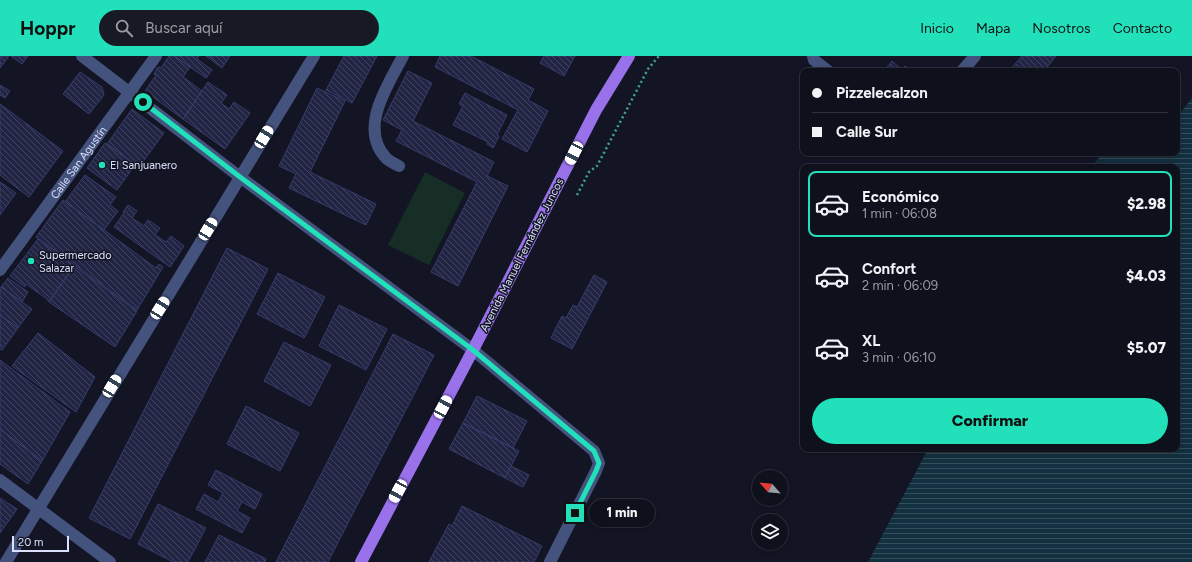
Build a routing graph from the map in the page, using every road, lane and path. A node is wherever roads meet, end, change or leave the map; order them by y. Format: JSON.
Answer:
{"nodes":[{"id":1,"x":82,"y":56,"type":"edge"},
{"id":2,"x":156,"y":56,"type":"edge"},
{"id":3,"x":314,"y":56,"type":"edge"},
{"id":4,"x":403,"y":56,"type":"edge"},
{"id":5,"x":629,"y":56,"type":"edge"},
{"id":6,"x":659,"y":56,"type":"edge"},
{"id":7,"x":813,"y":56,"type":"edge"},
{"id":8,"x":975,"y":56,"type":"edge"},
{"id":9,"x":824,"y":68,"type":"edge"},
{"id":10,"x":965,"y":68,"type":"edge"},
{"id":11,"x":131,"y":92,"type":"junction"},
{"id":12,"x":399,"y":166,"type":"dead end"},
{"id":13,"x":240,"y":177,"type":"junction"},
{"id":14,"x":576,"y":195,"type":"dead end"},
{"id":15,"x":0,"y":270,"type":"edge"},
{"id":16,"x":473,"y":350,"type":"junction"},
{"id":17,"x":0,"y":480,"type":"edge"},
{"id":18,"x":39,"y":509,"type":"junction"},
{"id":19,"x":6,"y":562,"type":"edge"},
{"id":20,"x":110,"y":562,"type":"edge"},
{"id":21,"x":361,"y":562,"type":"edge"},
{"id":22,"x":550,"y":562,"type":"edge"}],
"edges":[{"from":1,"to":11,"type":"street"},
{"from":2,"to":11,"type":"street","name":"Calle San Agustín"},
{"from":3,"to":13,"type":"street"},
{"from":4,"to":12,"type":"street"},
{"from":5,"to":16,"type":"main road","name":"Avenida Manuel Fernández Juncos"},
{"from":6,"to":14,"type":"path"},
{"from":7,"to":9,"type":"street"},
{"from":8,"to":10,"type":"street"},
{"from":11,"to":13,"type":"street"},
{"from":11,"to":15,"type":"street","name":"Calle San Agustín"},
{"from":13,"to":16,"type":"street"},
{"from":13,"to":18,"type":"street"},
{"from":16,"to":21,"type":"main road","name":"Avenida Manuel Fernández Juncos"},
{"from":16,"to":22,"type":"street"},
{"from":17,"to":18,"type":"street"},
{"from":18,"to":19,"type":"street"},
{"from":18,"to":20,"type":"street"}]}
